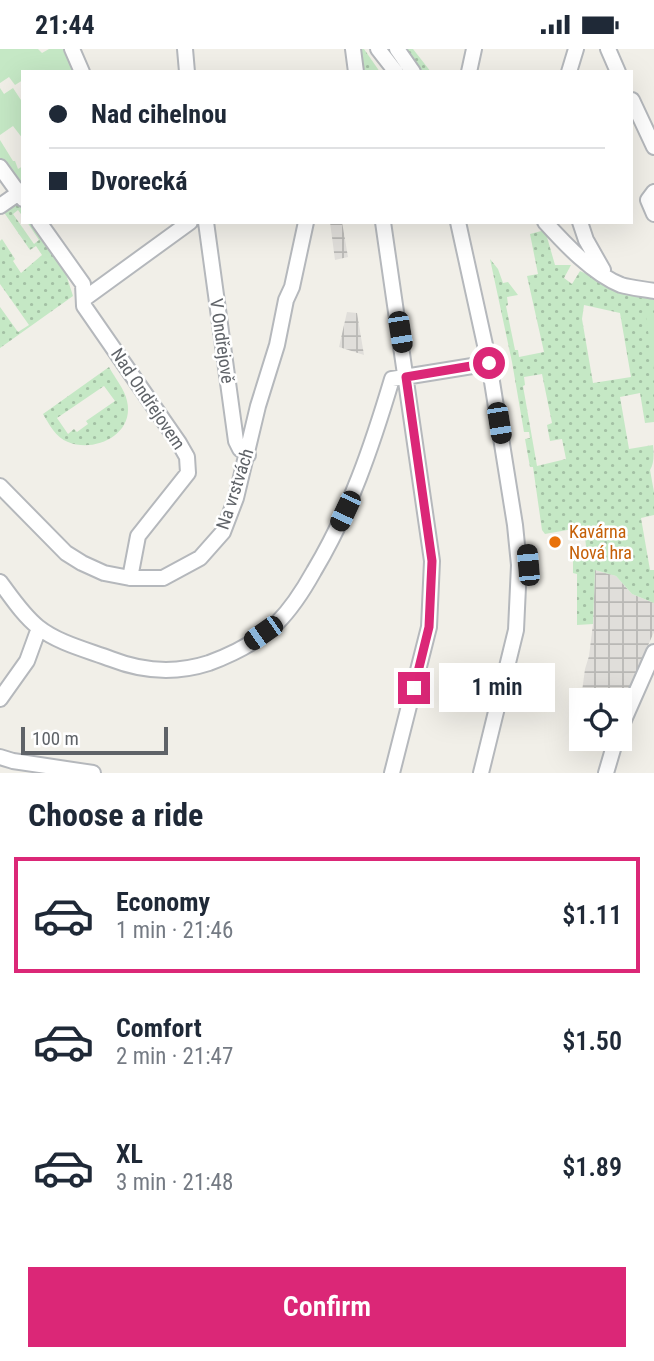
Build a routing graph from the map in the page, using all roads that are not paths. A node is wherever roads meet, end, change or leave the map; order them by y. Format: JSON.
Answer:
{"nodes":[{"id":1,"x":72,"y":49,"type":"edge"},
{"id":2,"x":185,"y":49,"type":"edge"},
{"id":3,"x":353,"y":49,"type":"edge"},
{"id":4,"x":378,"y":49,"type":"edge"},
{"id":5,"x":474,"y":49,"type":"edge"},
{"id":6,"x":576,"y":49,"type":"edge"},
{"id":7,"x":608,"y":49,"type":"edge"},
{"id":8,"x":81,"y":70,"type":"edge"},
{"id":9,"x":187,"y":70,"type":"edge"},
{"id":10,"x":356,"y":70,"type":"edge"},
{"id":11,"x":394,"y":70,"type":"edge"},
{"id":12,"x":469,"y":70,"type":"edge"},
{"id":13,"x":570,"y":70,"type":"edge"},
{"id":14,"x":617,"y":70,"type":"edge"},
{"id":15,"x":633,"y":102,"type":"edge"},
{"id":16,"x":654,"y":148,"type":"edge"},
{"id":17,"x":0,"y":167,"type":"edge"},
{"id":18,"x":654,"y":193,"type":"edge"},
{"id":19,"x":21,"y":194,"type":"edge"},
{"id":20,"x":0,"y":206,"type":"edge"},
{"id":21,"x":654,"y":214,"type":"edge"},
{"id":22,"x":40,"y":224,"type":"edge"},
{"id":23,"x":187,"y":224,"type":"edge"},
{"id":24,"x":206,"y":224,"type":"edge"},
{"id":25,"x":306,"y":224,"type":"edge"},
{"id":26,"x":383,"y":224,"type":"edge"},
{"id":27,"x":458,"y":224,"type":"edge"},
{"id":28,"x":467,"y":224,"type":"edge"},
{"id":29,"x":547,"y":224,"type":"edge"},
{"id":30,"x":581,"y":224,"type":"edge"},
{"id":31,"x":605,"y":275,"type":"junction"},
{"id":32,"x":654,"y":291,"type":"edge"},
{"id":33,"x":84,"y":299,"type":"junction"},
{"id":34,"x":487,"y":363,"type":"junction"},
{"id":35,"x":406,"y":377,"type":"junction"},
{"id":36,"x":248,"y":455,"type":"junction"},
{"id":37,"x":0,"y":486,"type":"edge"},
{"id":38,"x":520,"y":525,"type":"junction"},
{"id":39,"x":130,"y":578,"type":"junction"},
{"id":40,"x":0,"y":582,"type":"edge"},
{"id":41,"x":39,"y":628,"type":"junction"},
{"id":42,"x":654,"y":652,"type":"edge"},
{"id":43,"x":0,"y":699,"type":"edge"},
{"id":44,"x":632,"y":702,"type":"edge"},
{"id":45,"x":612,"y":751,"type":"edge"},
{"id":46,"x":0,"y":757,"type":"edge"},
{"id":47,"x":93,"y":773,"type":"edge"},
{"id":48,"x":392,"y":773,"type":"edge"},
{"id":49,"x":481,"y":773,"type":"edge"},
{"id":50,"x":489,"y":773,"type":"edge"},
{"id":51,"x":606,"y":773,"type":"edge"}],
"edges":[{"from":1,"to":8,"type":"street"},
{"from":2,"to":9,"type":"street"},
{"from":3,"to":10,"type":"street"},
{"from":4,"to":11,"type":"street"},
{"from":5,"to":12,"type":"street"},
{"from":6,"to":13,"type":"street"},
{"from":7,"to":14,"type":"street"},
{"from":15,"to":16,"type":"street"},
{"from":17,"to":19,"type":"street"},
{"from":18,"to":21,"type":"street"},
{"from":19,"to":20,"type":"street"},
{"from":22,"to":33,"type":"street","name":"Nad Ondřejovem"},
{"from":23,"to":33,"type":"street"},
{"from":24,"to":36,"type":"street","name":"V Ondřejově"},
{"from":25,"to":36,"type":"street","name":"Na vrstvách"},
{"from":26,"to":35,"type":"street"},
{"from":27,"to":34,"type":"street"},
{"from":28,"to":34,"type":"street"},
{"from":29,"to":31,"type":"street"},
{"from":30,"to":31,"type":"street"},
{"from":31,"to":32,"type":"street"},
{"from":33,"to":39,"type":"street","name":"Nad Ondřejovem"},
{"from":34,"to":35,"type":"street"},
{"from":34,"to":38,"type":"street"},
{"from":35,"to":41,"type":"street"},
{"from":35,"to":48,"type":"street"},
{"from":36,"to":39,"type":"street","name":"Na vrstvách"},
{"from":37,"to":39,"type":"street","name":"Na vrstvách"},
{"from":38,"to":49,"type":"street"},
{"from":38,"to":50,"type":"street"},
{"from":40,"to":41,"type":"street"},
{"from":41,"to":43,"type":"street"},
{"from":42,"to":44,"type":"street"},
{"from":45,"to":51,"type":"street"},
{"from":46,"to":47,"type":"street"}]}
